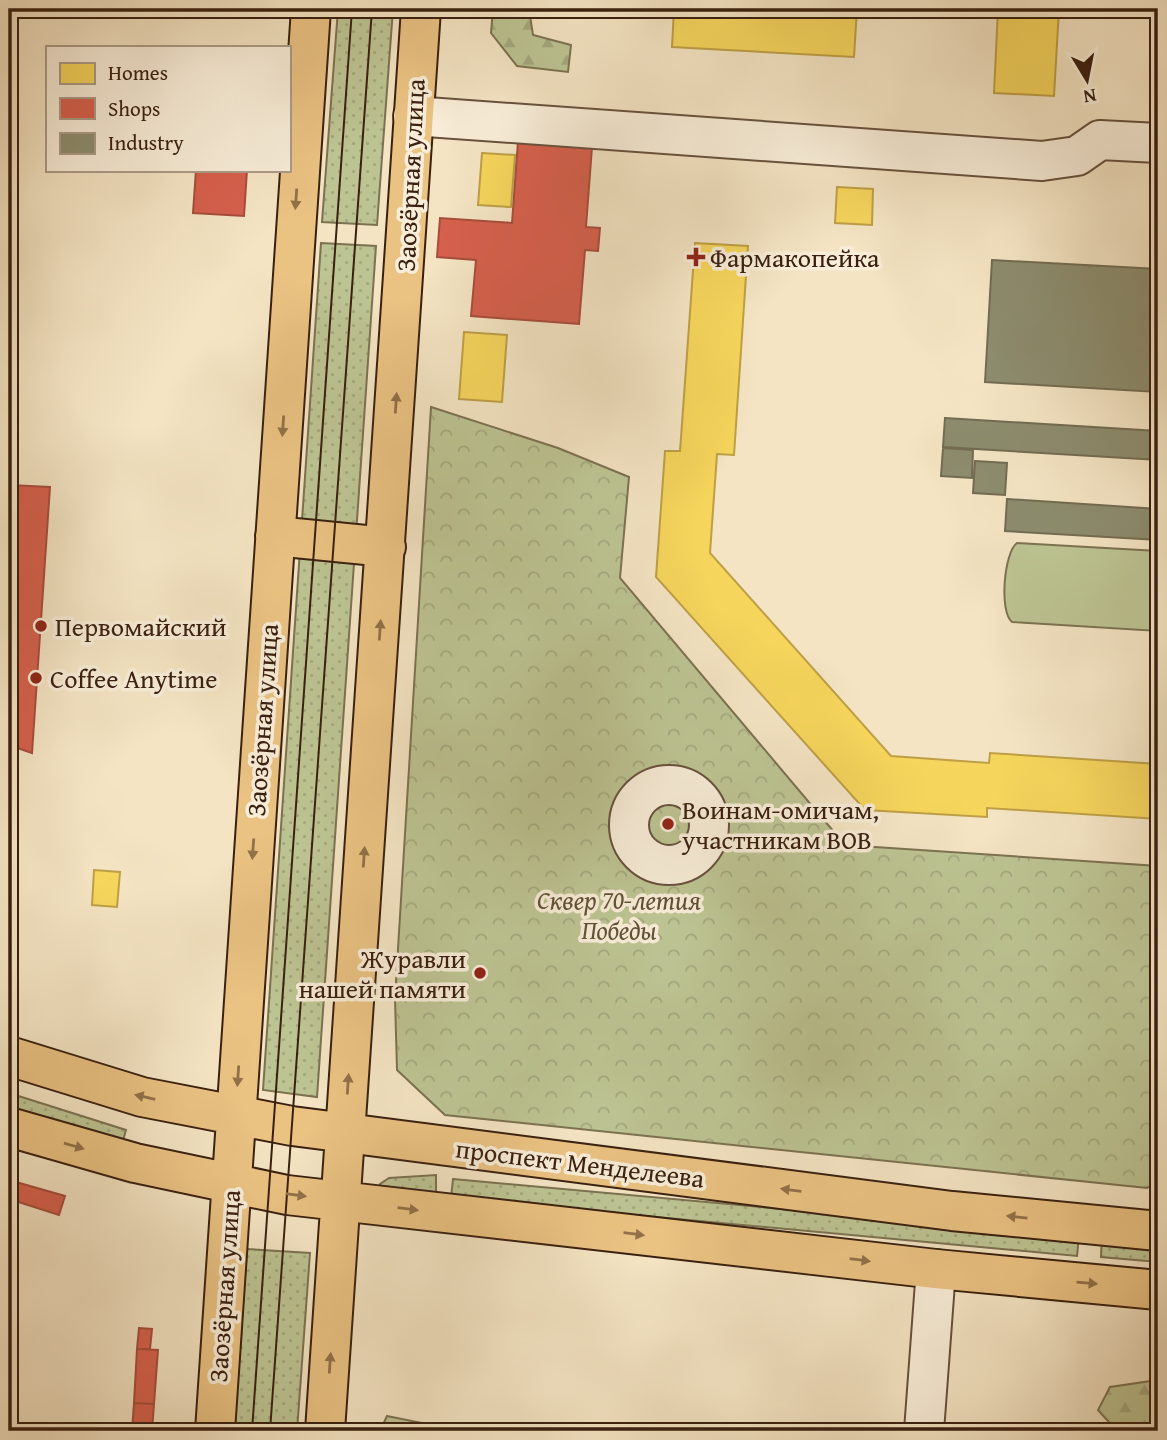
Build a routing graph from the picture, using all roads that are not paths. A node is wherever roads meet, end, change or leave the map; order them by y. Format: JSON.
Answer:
{"nodes":[{"id":1,"x":311,"y":9,"type":"edge"},
{"id":2,"x":421,"y":9,"type":"edge"},
{"id":3,"x":413,"y":116,"type":"junction"},
{"id":4,"x":1158,"y":143,"type":"edge"},
{"id":5,"x":275,"y":536,"type":"junction"},
{"id":6,"x":386,"y":547,"type":"junction"},
{"id":7,"x":9,"y":1056,"type":"edge"},
{"id":8,"x":236,"y":1115,"type":"junction"},
{"id":9,"x":9,"y":1127,"type":"edge"},
{"id":10,"x":345,"y":1132,"type":"junction"},
{"id":11,"x":231,"y":1184,"type":"junction"},
{"id":12,"x":341,"y":1201,"type":"junction"},
{"id":13,"x":1158,"y":1231,"type":"edge"},
{"id":14,"x":936,"y":1269,"type":"junction"},
{"id":15,"x":1158,"y":1290,"type":"edge"},
{"id":16,"x":215,"y":1431,"type":"edge"},
{"id":17,"x":325,"y":1431,"type":"edge"},
{"id":18,"x":924,"y":1431,"type":"edge"}],
"edges":[{"from":1,"to":5,"type":"main road","name":"Заозёрная улица","one_way":true},
{"from":2,"to":3,"type":"main road","name":"Заозёрная улица"},
{"from":3,"to":4,"type":"street"},
{"from":6,"to":3,"type":"main road","name":"Заозёрная улица","one_way":true},
{"from":5,"to":6,"type":"main road"},
{"from":5,"to":8,"type":"main road","name":"Заозёрная улица","one_way":true},
{"from":10,"to":6,"type":"main road","name":"Заозёрная улица","one_way":true},
{"from":8,"to":7,"type":"main road","name":"проспект Менделеева","one_way":true},
{"from":8,"to":10,"type":"main road","name":"проспект Менделеева"},
{"from":8,"to":11,"type":"main road","name":"Заозёрная улица"},
{"from":9,"to":11,"type":"main road","one_way":true},
{"from":10,"to":12,"type":"main road","name":"Заозёрная улица"},
{"from":13,"to":10,"type":"main road","name":"проспект Менделеева","one_way":true},
{"from":11,"to":12,"type":"main road","one_way":true},
{"from":11,"to":16,"type":"main road","name":"Заозёрная улица"},
{"from":12,"to":14,"type":"main road","one_way":true},
{"from":17,"to":12,"type":"main road","name":"Заозёрная улица","one_way":true},
{"from":14,"to":15,"type":"main road","one_way":true},
{"from":14,"to":18,"type":"street"}]}
